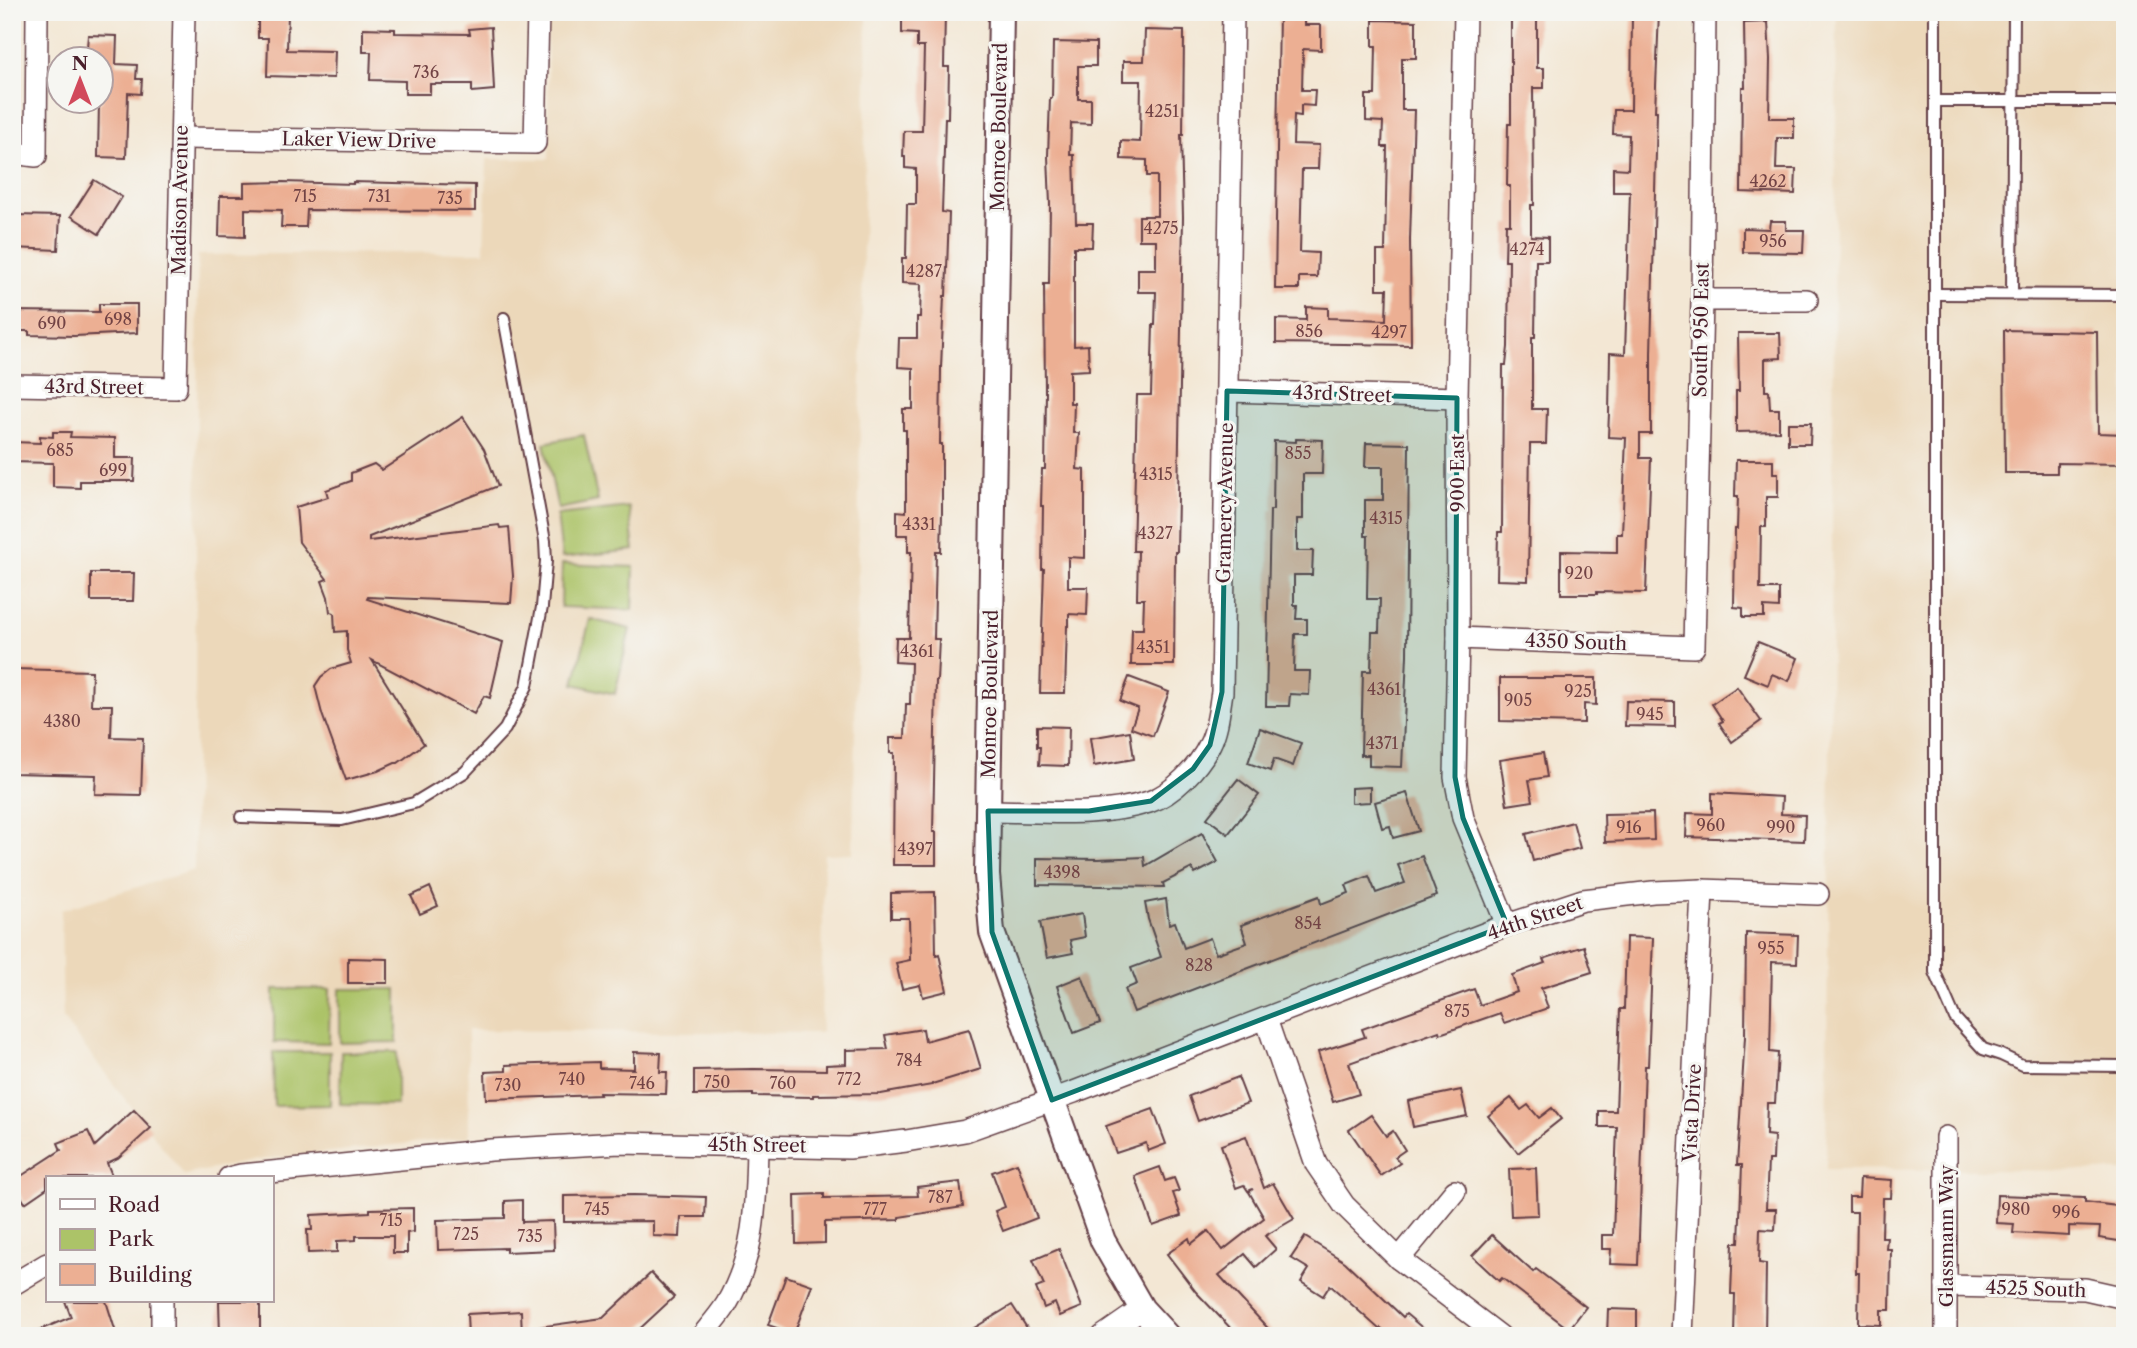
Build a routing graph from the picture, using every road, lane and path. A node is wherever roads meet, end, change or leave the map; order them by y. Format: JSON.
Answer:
{"nodes":[{"id":1,"x":37,"y":12,"type":"edge"},
{"id":2,"x":184,"y":12,"type":"edge"},
{"id":3,"x":538,"y":12,"type":"edge"},
{"id":4,"x":1001,"y":12,"type":"edge"},
{"id":5,"x":1233,"y":12,"type":"edge"},
{"id":6,"x":1465,"y":12,"type":"edge"},
{"id":7,"x":1705,"y":12,"type":"edge"},
{"id":8,"x":1935,"y":12,"type":"edge"},
{"id":9,"x":2014,"y":12,"type":"edge"},
{"id":10,"x":1935,"y":101,"type":"junction"},
{"id":11,"x":2013,"y":101,"type":"junction"},
{"id":12,"x":2125,"y":101,"type":"edge"},
{"id":13,"x":182,"y":138,"type":"junction"},
{"id":14,"x":12,"y":153,"type":"edge"},
{"id":15,"x":1935,"y":294,"type":"junction"},
{"id":16,"x":2012,"y":294,"type":"junction"},
{"id":17,"x":2125,"y":295,"type":"edge"},
{"id":18,"x":1702,"y":300,"type":"junction"},
{"id":19,"x":1807,"y":300,"type":"dead end"},
{"id":20,"x":504,"y":318,"type":"dead end"},
{"id":21,"x":12,"y":385,"type":"edge"},
{"id":22,"x":176,"y":388,"type":"joint"},
{"id":23,"x":1227,"y":391,"type":"junction"},
{"id":24,"x":1457,"y":398,"type":"junction"},
{"id":25,"x":1458,"y":638,"type":"junction"},
{"id":26,"x":1694,"y":647,"type":"joint"},
{"id":27,"x":988,"y":811,"type":"junction"},
{"id":28,"x":241,"y":817,"type":"dead end"},
{"id":29,"x":1702,"y":890,"type":"junction"},
{"id":30,"x":1818,"y":894,"type":"dead end"},
{"id":31,"x":1507,"y":925,"type":"junction"},
{"id":32,"x":1266,"y":1019,"type":"junction"},
{"id":33,"x":2125,"y":1066,"type":"edge"},
{"id":34,"x":1052,"y":1100,"type":"junction"},
{"id":35,"x":1946,"y":1137,"type":"dead end"},
{"id":36,"x":757,"y":1145,"type":"junction"},
{"id":37,"x":237,"y":1176,"type":"edge"},
{"id":38,"x":1455,"y":1191,"type":"dead end"},
{"id":39,"x":1399,"y":1259,"type":"junction"},
{"id":40,"x":46,"y":1265,"type":"edge"},
{"id":41,"x":12,"y":1285,"type":"edge"},
{"id":42,"x":1946,"y":1286,"type":"junction"},
{"id":43,"x":2125,"y":1298,"type":"edge"},
{"id":44,"x":162,"y":1302,"type":"edge"},
{"id":45,"x":1142,"y":1309,"type":"junction"},
{"id":46,"x":162,"y":1336,"type":"edge"},
{"id":47,"x":702,"y":1336,"type":"edge"},
{"id":48,"x":1103,"y":1336,"type":"edge"},
{"id":49,"x":1167,"y":1336,"type":"edge"},
{"id":50,"x":1500,"y":1336,"type":"edge"},
{"id":51,"x":1682,"y":1336,"type":"edge"},
{"id":52,"x":1946,"y":1336,"type":"edge"}],
"edges":[{"from":1,"to":14,"type":"street"},
{"from":2,"to":13,"type":"street","name":"Madison Avenue"},
{"from":3,"to":13,"type":"street","name":"Laker View Drive"},
{"from":4,"to":27,"type":"street","name":"Monroe Boulevard"},
{"from":5,"to":23,"type":"street","name":"Gramercy Avenue"},
{"from":6,"to":24,"type":"street","name":"900 East"},
{"from":7,"to":18,"type":"street","name":"South 950 East"},
{"from":8,"to":10,"type":"lane"},
{"from":9,"to":11,"type":"lane"},
{"from":10,"to":11,"type":"lane"},
{"from":10,"to":15,"type":"lane"},
{"from":11,"to":12,"type":"lane"},
{"from":11,"to":16,"type":"lane"},
{"from":13,"to":22,"type":"street","name":"Madison Avenue"},
{"from":15,"to":16,"type":"lane"},
{"from":15,"to":33,"type":"lane"},
{"from":16,"to":17,"type":"lane"},
{"from":18,"to":19,"type":"street"},
{"from":18,"to":26,"type":"street","name":"South 950 East"},
{"from":20,"to":28,"type":"lane"},
{"from":21,"to":22,"type":"street","name":"43rd Street"},
{"from":23,"to":24,"type":"street","name":"43rd Street"},
{"from":23,"to":27,"type":"street","name":"Gramercy Avenue"},
{"from":24,"to":25,"type":"street","name":"900 East"},
{"from":25,"to":26,"type":"street","name":"4350 South"},
{"from":25,"to":31,"type":"street","name":"900 East"},
{"from":27,"to":34,"type":"street","name":"Monroe Boulevard"},
{"from":29,"to":30,"type":"street","name":"44th Street"},
{"from":29,"to":31,"type":"street","name":"44th Street"},
{"from":29,"to":51,"type":"street","name":"Vista Drive"},
{"from":31,"to":32,"type":"street","name":"44th Street"},
{"from":32,"to":34,"type":"street","name":"45th Street"},
{"from":32,"to":39,"type":"street"},
{"from":34,"to":36,"type":"street","name":"45th Street"},
{"from":34,"to":45,"type":"street","name":"Monroe Boulevard"},
{"from":35,"to":42,"type":"street","name":"Glassmann Way"},
{"from":36,"to":37,"type":"street","name":"45th Street"},
{"from":36,"to":47,"type":"street"},
{"from":38,"to":39,"type":"street"},
{"from":39,"to":50,"type":"street"},
{"from":40,"to":41,"type":"street"},
{"from":42,"to":43,"type":"street","name":"4525 South"},
{"from":42,"to":52,"type":"street","name":"Glassmann Way"},
{"from":44,"to":46,"type":"street"},
{"from":45,"to":48,"type":"street"},
{"from":45,"to":49,"type":"street","name":"Monroe Boulevard"}]}
